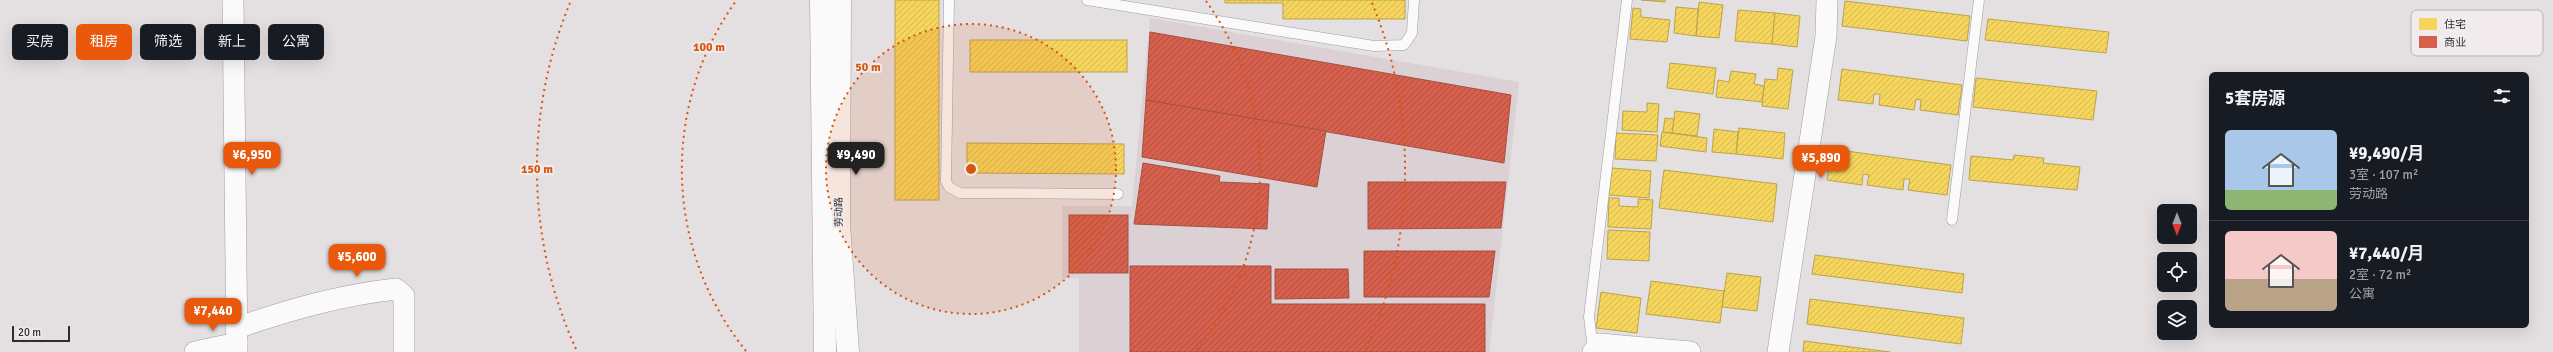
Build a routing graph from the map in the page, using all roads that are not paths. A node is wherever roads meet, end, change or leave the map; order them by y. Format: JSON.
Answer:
{"nodes":[{"id":1,"x":233,"y":0,"type":"edge"},
{"id":2,"x":821,"y":0,"type":"edge"},
{"id":3,"x":840,"y":0,"type":"edge"},
{"id":4,"x":949,"y":0,"type":"edge"},
{"id":5,"x":1087,"y":0,"type":"edge"},
{"id":6,"x":1414,"y":0,"type":"edge"},
{"id":7,"x":1627,"y":0,"type":"edge"},
{"id":8,"x":1827,"y":0,"type":"edge"},
{"id":9,"x":1979,"y":0,"type":"edge"},
{"id":10,"x":1118,"y":194,"type":"dead end"},
{"id":11,"x":1952,"y":220,"type":"dead end"},
{"id":12,"x":237,"y":341,"type":"edge"},
{"id":13,"x":1593,"y":350,"type":"edge"},
{"id":14,"x":195,"y":352,"type":"edge"},
{"id":15,"x":404,"y":352,"type":"edge"},
{"id":16,"x":825,"y":352,"type":"edge"},
{"id":17,"x":848,"y":352,"type":"edge"},
{"id":18,"x":1690,"y":352,"type":"edge"},
{"id":19,"x":1778,"y":352,"type":"edge"}],
"edges":[{"from":1,"to":12,"type":"street"},
{"from":2,"to":16,"type":"street","name":"劳动路"},
{"from":3,"to":17,"type":"street","name":"劳动路"},
{"from":4,"to":10,"type":"lane"},
{"from":5,"to":6,"type":"lane"},
{"from":7,"to":13,"type":"lane"},
{"from":8,"to":19,"type":"street"},
{"from":9,"to":11,"type":"lane"},
{"from":12,"to":14,"type":"street"},
{"from":12,"to":15,"type":"street"},
{"from":13,"to":18,"type":"street"}]}
